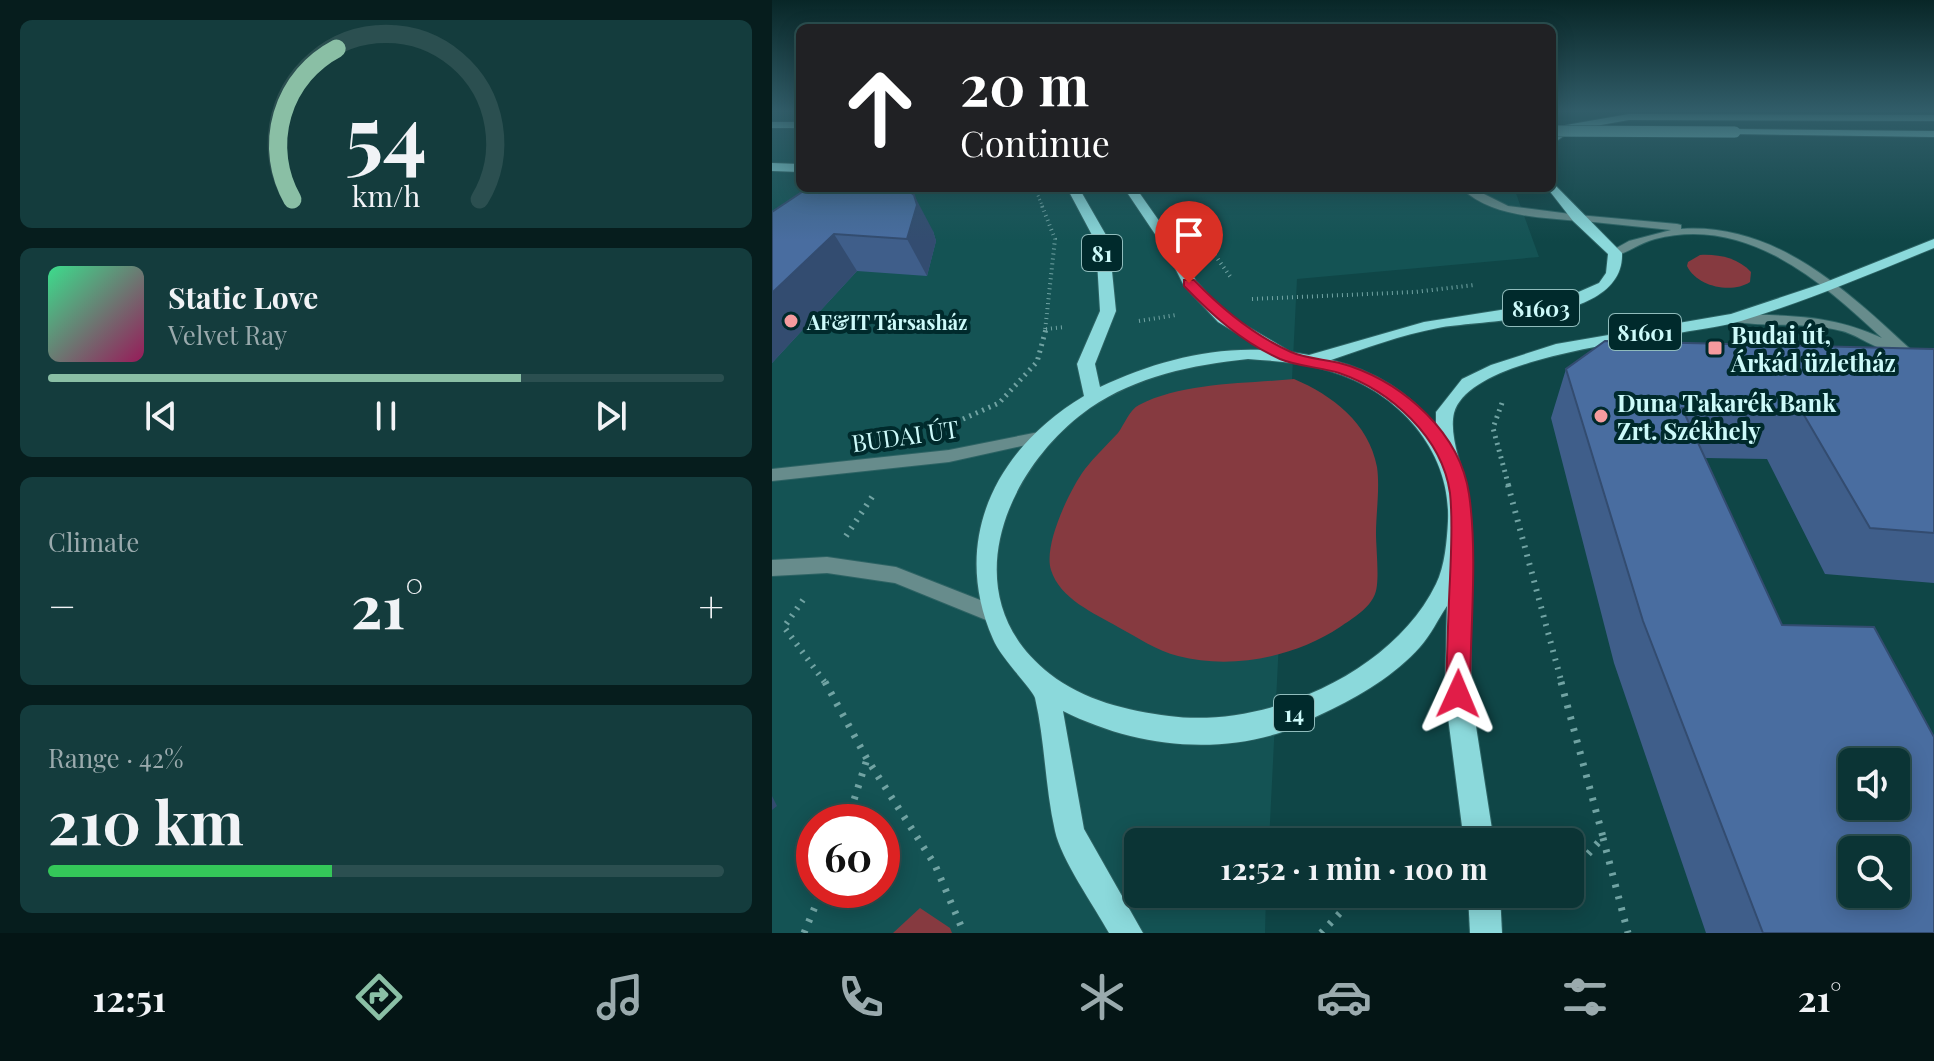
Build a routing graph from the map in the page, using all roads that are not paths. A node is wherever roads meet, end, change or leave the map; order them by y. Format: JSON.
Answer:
{"nodes":[{"id":1,"x":772,"y":167,"type":"edge"},
{"id":2,"x":796,"y":168,"type":"edge"},
{"id":3,"x":1556,"y":191,"type":"edge"},
{"id":4,"x":1133,"y":192,"type":"edge"},
{"id":5,"x":1471,"y":192,"type":"edge"},
{"id":6,"x":1076,"y":194,"type":"edge"},
{"id":7,"x":1578,"y":218,"type":"junction"},
{"id":8,"x":1706,"y":232,"type":"junction"},
{"id":9,"x":1934,"y":243,"type":"edge"},
{"id":10,"x":1615,"y":253,"type":"junction"},
{"id":11,"x":1826,"y":287,"type":"junction"},
{"id":12,"x":1734,"y":318,"type":"junction"},
{"id":13,"x":1287,"y":356,"type":"junction"},
{"id":14,"x":1909,"y":356,"type":"junction"},
{"id":15,"x":1310,"y":360,"type":"junction"},
{"id":16,"x":1934,"y":379,"type":"edge"},
{"id":17,"x":1918,"y":387,"type":"edge"},
{"id":18,"x":1934,"y":387,"type":"edge"},
{"id":19,"x":1093,"y":398,"type":"junction"},
{"id":20,"x":1044,"y":436,"type":"junction"},
{"id":21,"x":1447,"y":455,"type":"junction"},
{"id":22,"x":772,"y":475,"type":"edge"},
{"id":23,"x":1461,"y":532,"type":"junction"},
{"id":24,"x":772,"y":568,"type":"edge"},
{"id":25,"x":991,"y":613,"type":"junction"},
{"id":26,"x":1046,"y":687,"type":"junction"},
{"id":27,"x":1477,"y":828,"type":"edge"},
{"id":28,"x":1485,"y":908,"type":"edge"},
{"id":29,"x":1127,"y":933,"type":"edge"},
{"id":30,"x":1486,"y":933,"type":"edge"}],
"edges":[{"from":1,"to":2,"type":"main road"},
{"from":3,"to":7,"type":"main road"},
{"from":4,"to":13,"type":"main road","number":"81"},
{"from":5,"to":7,"type":"street"},
{"from":6,"to":19,"type":"main road","number":"81"},
{"from":7,"to":8,"type":"street"},
{"from":7,"to":10,"type":"main road"},
{"from":8,"to":10,"type":"street"},
{"from":8,"to":11,"type":"street"},
{"from":9,"to":11,"type":"main road","number":"81601"},
{"from":10,"to":15,"type":"main road","number":"81603"},
{"from":11,"to":12,"type":"main road","number":"81601"},
{"from":11,"to":14,"type":"street"},
{"from":12,"to":14,"type":"street"},
{"from":12,"to":21,"type":"main road","number":"81601"},
{"from":13,"to":15,"type":"main road","number":"14"},
{"from":13,"to":19,"type":"main road","number":"14"},
{"from":14,"to":16,"type":"street"},
{"from":15,"to":21,"type":"main road","number":"14"},
{"from":17,"to":18,"type":"street"},
{"from":19,"to":20,"type":"main road","number":"14"},
{"from":20,"to":22,"type":"street","name":"BUDAI ÚT"},
{"from":20,"to":25,"type":"main road","number":"14"},
{"from":21,"to":23,"type":"main road","number":"14"},
{"from":23,"to":26,"type":"main road","number":"14"},
{"from":23,"to":27,"type":"main road","number":"14"},
{"from":24,"to":25,"type":"street"},
{"from":25,"to":26,"type":"main road","number":"14"},
{"from":26,"to":29,"type":"main road"},
{"from":28,"to":30,"type":"main road"}]}
